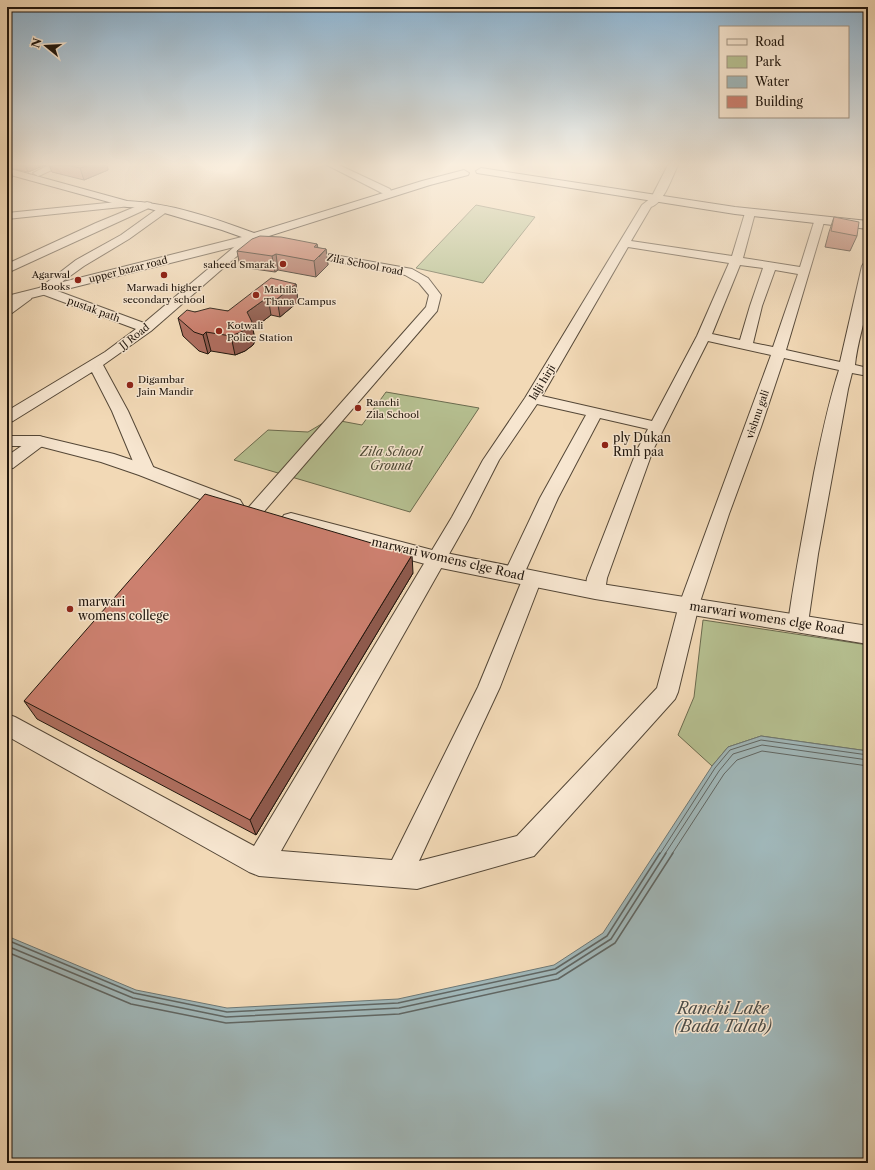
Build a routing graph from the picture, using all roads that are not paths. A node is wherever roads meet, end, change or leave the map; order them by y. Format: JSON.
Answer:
{"nodes":[{"id":1,"x":113,"y":220,"type":"edge"},
{"id":2,"x":149,"y":220,"type":"edge"},
{"id":3,"x":201,"y":220,"type":"edge"},
{"id":4,"x":218,"y":220,"type":"edge"},
{"id":5,"x":294,"y":220,"type":"edge"},
{"id":6,"x":303,"y":220,"type":"edge"},
{"id":7,"x":638,"y":220,"type":"edge"},
{"id":8,"x":748,"y":220,"type":"edge"},
{"id":9,"x":801,"y":220,"type":"edge"},
{"id":10,"x":856,"y":220,"type":"edge"},
{"id":11,"x":868,"y":221,"type":"edge"},
{"id":12,"x":819,"y":222,"type":"junction"},
{"id":13,"x":868,"y":225,"type":"edge"},
{"id":14,"x":271,"y":229,"type":"junction"},
{"id":15,"x":251,"y":238,"type":"junction"},
{"id":16,"x":624,"y":243,"type":"junction"},
{"id":17,"x":278,"y":247,"type":"edge"},
{"id":18,"x":292,"y":250,"type":"edge"},
{"id":19,"x":736,"y":261,"type":"junction"},
{"id":20,"x":770,"y":266,"type":"junction"},
{"id":21,"x":868,"y":266,"type":"edge"},
{"id":22,"x":7,"y":269,"type":"edge"},
{"id":23,"x":805,"y":271,"type":"junction"},
{"id":24,"x":42,"y":290,"type":"junction"},
{"id":25,"x":26,"y":296,"type":"junction"},
{"id":26,"x":7,"y":300,"type":"edge"},
{"id":27,"x":7,"y":310,"type":"edge"},
{"id":28,"x":146,"y":328,"type":"junction"},
{"id":29,"x":704,"y":336,"type":"junction"},
{"id":30,"x":746,"y":344,"type":"junction"},
{"id":31,"x":779,"y":351,"type":"junction"},
{"id":32,"x":96,"y":365,"type":"junction"},
{"id":33,"x":847,"y":367,"type":"junction"},
{"id":34,"x":868,"y":372,"type":"edge"},
{"id":35,"x":532,"y":398,"type":"junction"},
{"id":36,"x":595,"y":412,"type":"junction"},
{"id":37,"x":7,"y":418,"type":"edge"},
{"id":38,"x":658,"y":426,"type":"junction"},
{"id":39,"x":7,"y":441,"type":"edge"},
{"id":40,"x":39,"y":441,"type":"junction"},
{"id":41,"x":7,"y":464,"type":"edge"},
{"id":42,"x":146,"y":471,"type":"junction"},
{"id":43,"x":255,"y":511,"type":"junction"},
{"id":44,"x":436,"y":558,"type":"junction"},
{"id":45,"x":523,"y":576,"type":"junction"},
{"id":46,"x":595,"y":591,"type":"junction"},
{"id":47,"x":690,"y":605,"type":"junction"},
{"id":48,"x":798,"y":623,"type":"junction"},
{"id":49,"x":868,"y":635,"type":"edge"},
{"id":50,"x":7,"y":724,"type":"edge"},
{"id":51,"x":259,"y":863,"type":"junction"},
{"id":52,"x":399,"y":874,"type":"junction"}],
"edges":[{"from":1,"to":22,"type":"street"},
{"from":2,"to":24,"type":"street"},
{"from":3,"to":15,"type":"main road"},
{"from":4,"to":14,"type":"main road"},
{"from":5,"to":14,"type":"main road"},
{"from":6,"to":14,"type":"main road"},
{"from":7,"to":16,"type":"street","name":"lalji hirji"},
{"from":8,"to":19,"type":"street"},
{"from":9,"to":12,"type":"main road"},
{"from":10,"to":11,"type":"main road"},
{"from":12,"to":13,"type":"main road"},
{"from":12,"to":23,"type":"street","name":"vishnu gali"},
{"from":14,"to":15,"type":"main road","name":"upper bazar road"},
{"from":15,"to":17,"type":"street"},
{"from":15,"to":24,"type":"main road","name":"upper bazar road"},
{"from":15,"to":28,"type":"street","name":"JJ Road"},
{"from":16,"to":19,"type":"street"},
{"from":16,"to":35,"type":"street","name":"lalji hirji"},
{"from":18,"to":43,"type":"street","name":"Zila School road"},
{"from":19,"to":20,"type":"street"},
{"from":19,"to":29,"type":"street"},
{"from":20,"to":23,"type":"street"},
{"from":20,"to":30,"type":"street"},
{"from":21,"to":33,"type":"street"},
{"from":23,"to":31,"type":"street","name":"vishnu gali"},
{"from":24,"to":25,"type":"main road","name":"upper bazar road"},
{"from":24,"to":28,"type":"street","name":"pustak path"},
{"from":25,"to":26,"type":"main road","name":"upper bazar road"},
{"from":25,"to":27,"type":"street"},
{"from":28,"to":32,"type":"street","name":"JJ Road"},
{"from":29,"to":30,"type":"street"},
{"from":29,"to":38,"type":"street"},
{"from":30,"to":31,"type":"street"},
{"from":31,"to":33,"type":"street"},
{"from":31,"to":47,"type":"street","name":"vishnu gali"},
{"from":32,"to":37,"type":"street","name":"JJ Road"},
{"from":32,"to":42,"type":"street"},
{"from":33,"to":34,"type":"street"},
{"from":33,"to":48,"type":"street"},
{"from":35,"to":36,"type":"street"},
{"from":35,"to":44,"type":"street","name":"lalji hirji"},
{"from":36,"to":38,"type":"street"},
{"from":36,"to":45,"type":"street"},
{"from":38,"to":46,"type":"street"},
{"from":39,"to":40,"type":"main road"},
{"from":40,"to":41,"type":"street"},
{"from":40,"to":42,"type":"main road","name":"marwari womens clge Road"},
{"from":42,"to":43,"type":"main road","name":"marwari womens clge Road"},
{"from":43,"to":44,"type":"main road","name":"marwari womens clge Road"},
{"from":44,"to":45,"type":"main road","name":"marwari womens clge Road"},
{"from":44,"to":51,"type":"street","name":"lalji hirji"},
{"from":45,"to":46,"type":"main road","name":"marwari womens clge Road"},
{"from":45,"to":52,"type":"street"},
{"from":46,"to":47,"type":"main road","name":"marwari womens clge Road"},
{"from":47,"to":48,"type":"main road","name":"marwari womens clge Road"},
{"from":47,"to":52,"type":"street","name":"vishnu gali"},
{"from":48,"to":49,"type":"main road","name":"marwari womens clge Road"},
{"from":50,"to":51,"type":"street"},
{"from":51,"to":52,"type":"street","name":"vishnu gali"}]}
